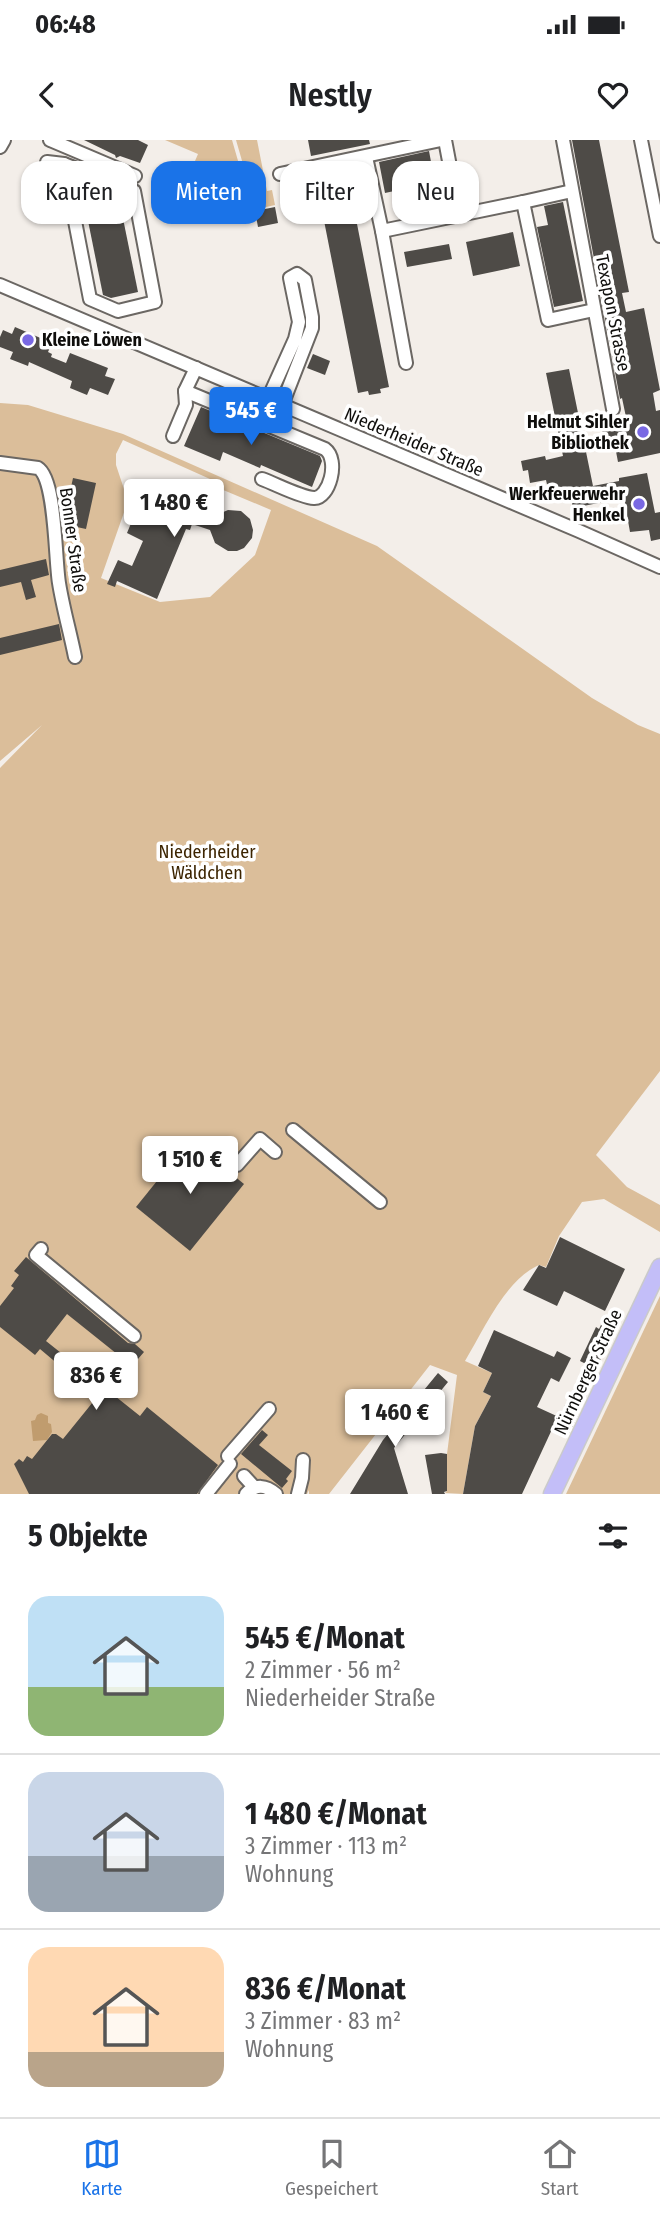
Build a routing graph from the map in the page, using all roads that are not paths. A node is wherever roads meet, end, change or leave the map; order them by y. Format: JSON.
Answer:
{"nodes":[{"id":1,"x":4,"y":140,"type":"edge"},
{"id":2,"x":50,"y":140,"type":"edge"},
{"id":3,"x":443,"y":140,"type":"edge"},
{"id":4,"x":563,"y":140,"type":"edge"},
{"id":5,"x":640,"y":140,"type":"edge"},
{"id":6,"x":0,"y":148,"type":"edge"},
{"id":7,"x":366,"y":157,"type":"junction"},
{"id":8,"x":100,"y":161,"type":"edge"},
{"id":9,"x":346,"y":161,"type":"edge"},
{"id":10,"x":448,"y":161,"type":"edge"},
{"id":11,"x":64,"y":164,"type":"joint"},
{"id":12,"x":572,"y":191,"type":"junction"},
{"id":13,"x":523,"y":202,"type":"junction"},
{"id":14,"x":479,"y":210,"type":"edge"},
{"id":15,"x":414,"y":224,"type":"edge"},
{"id":16,"x":382,"y":231,"type":"junction"},
{"id":17,"x":660,"y":236,"type":"edge"},
{"id":18,"x":0,"y":285,"type":"edge"},
{"id":19,"x":594,"y":310,"type":"junction"},
{"id":20,"x":406,"y":363,"type":"dead end"},
{"id":21,"x":196,"y":368,"type":"junction"},
{"id":22,"x":185,"y":391,"type":"junction"},
{"id":23,"x":268,"y":399,"type":"junction"},
{"id":24,"x":282,"y":405,"type":"junction"},
{"id":25,"x":613,"y":409,"type":"dead end"},
{"id":26,"x":173,"y":436,"type":"dead end"},
{"id":27,"x":0,"y":463,"type":"edge"},
{"id":28,"x":262,"y":478,"type":"dead end"},
{"id":29,"x":660,"y":567,"type":"edge"},
{"id":30,"x":75,"y":657,"type":"dead end"},
{"id":31,"x":293,"y":1130,"type":"dead end"},
{"id":32,"x":275,"y":1152,"type":"dead end"},
{"id":33,"x":237,"y":1165,"type":"dead end"},
{"id":34,"x":380,"y":1202,"type":"dead end"},
{"id":35,"x":41,"y":1249,"type":"dead end"},
{"id":36,"x":660,"y":1267,"type":"edge"},
{"id":37,"x":134,"y":1336,"type":"dead end"},
{"id":38,"x":269,"y":1409,"type":"dead end"},
{"id":39,"x":303,"y":1460,"type":"dead end"},
{"id":40,"x":244,"y":1476,"type":"dead end"},
{"id":41,"x":250,"y":1490,"type":"edge"},
{"id":42,"x":206,"y":1494,"type":"edge"},
{"id":43,"x":276,"y":1494,"type":"edge"},
{"id":44,"x":298,"y":1494,"type":"edge"},
{"id":45,"x":552,"y":1494,"type":"edge"}],
"edges":[{"from":1,"to":6,"type":"street"},
{"from":2,"to":8,"type":"street"},
{"from":3,"to":7,"type":"street"},
{"from":3,"to":10,"type":"street"},
{"from":4,"to":12,"type":"street","name":"Texapon Strasse"},
{"from":5,"to":17,"type":"street"},
{"from":7,"to":9,"type":"street"},
{"from":7,"to":16,"type":"street"},
{"from":11,"to":11,"type":"street"},
{"from":12,"to":13,"type":"street"},
{"from":12,"to":19,"type":"street","name":"Texapon Strasse"},
{"from":13,"to":14,"type":"street"},
{"from":13,"to":19,"type":"street"},
{"from":15,"to":16,"type":"street"},
{"from":16,"to":20,"type":"street"},
{"from":18,"to":21,"type":"street","name":"Niederheider Straße"},
{"from":19,"to":25,"type":"street","name":"Texapon Strasse"},
{"from":21,"to":22,"type":"street"},
{"from":21,"to":23,"type":"street","name":"Niederheider Straße"},
{"from":22,"to":26,"type":"street"},
{"from":22,"to":28,"type":"street"},
{"from":23,"to":24,"type":"street","name":"Niederheider Straße"},
{"from":23,"to":24,"type":"street"},
{"from":24,"to":29,"type":"street","name":"Niederheider Straße"},
{"from":27,"to":30,"type":"street","name":"Bonner Straße"},
{"from":31,"to":34,"type":"street"},
{"from":32,"to":33,"type":"street"},
{"from":35,"to":37,"type":"street"},
{"from":36,"to":45,"type":"main road","name":"Nürnberger Straße"},
{"from":38,"to":42,"type":"street"},
{"from":39,"to":44,"type":"street"},
{"from":40,"to":41,"type":"street"},
{"from":41,"to":43,"type":"street"}]}
